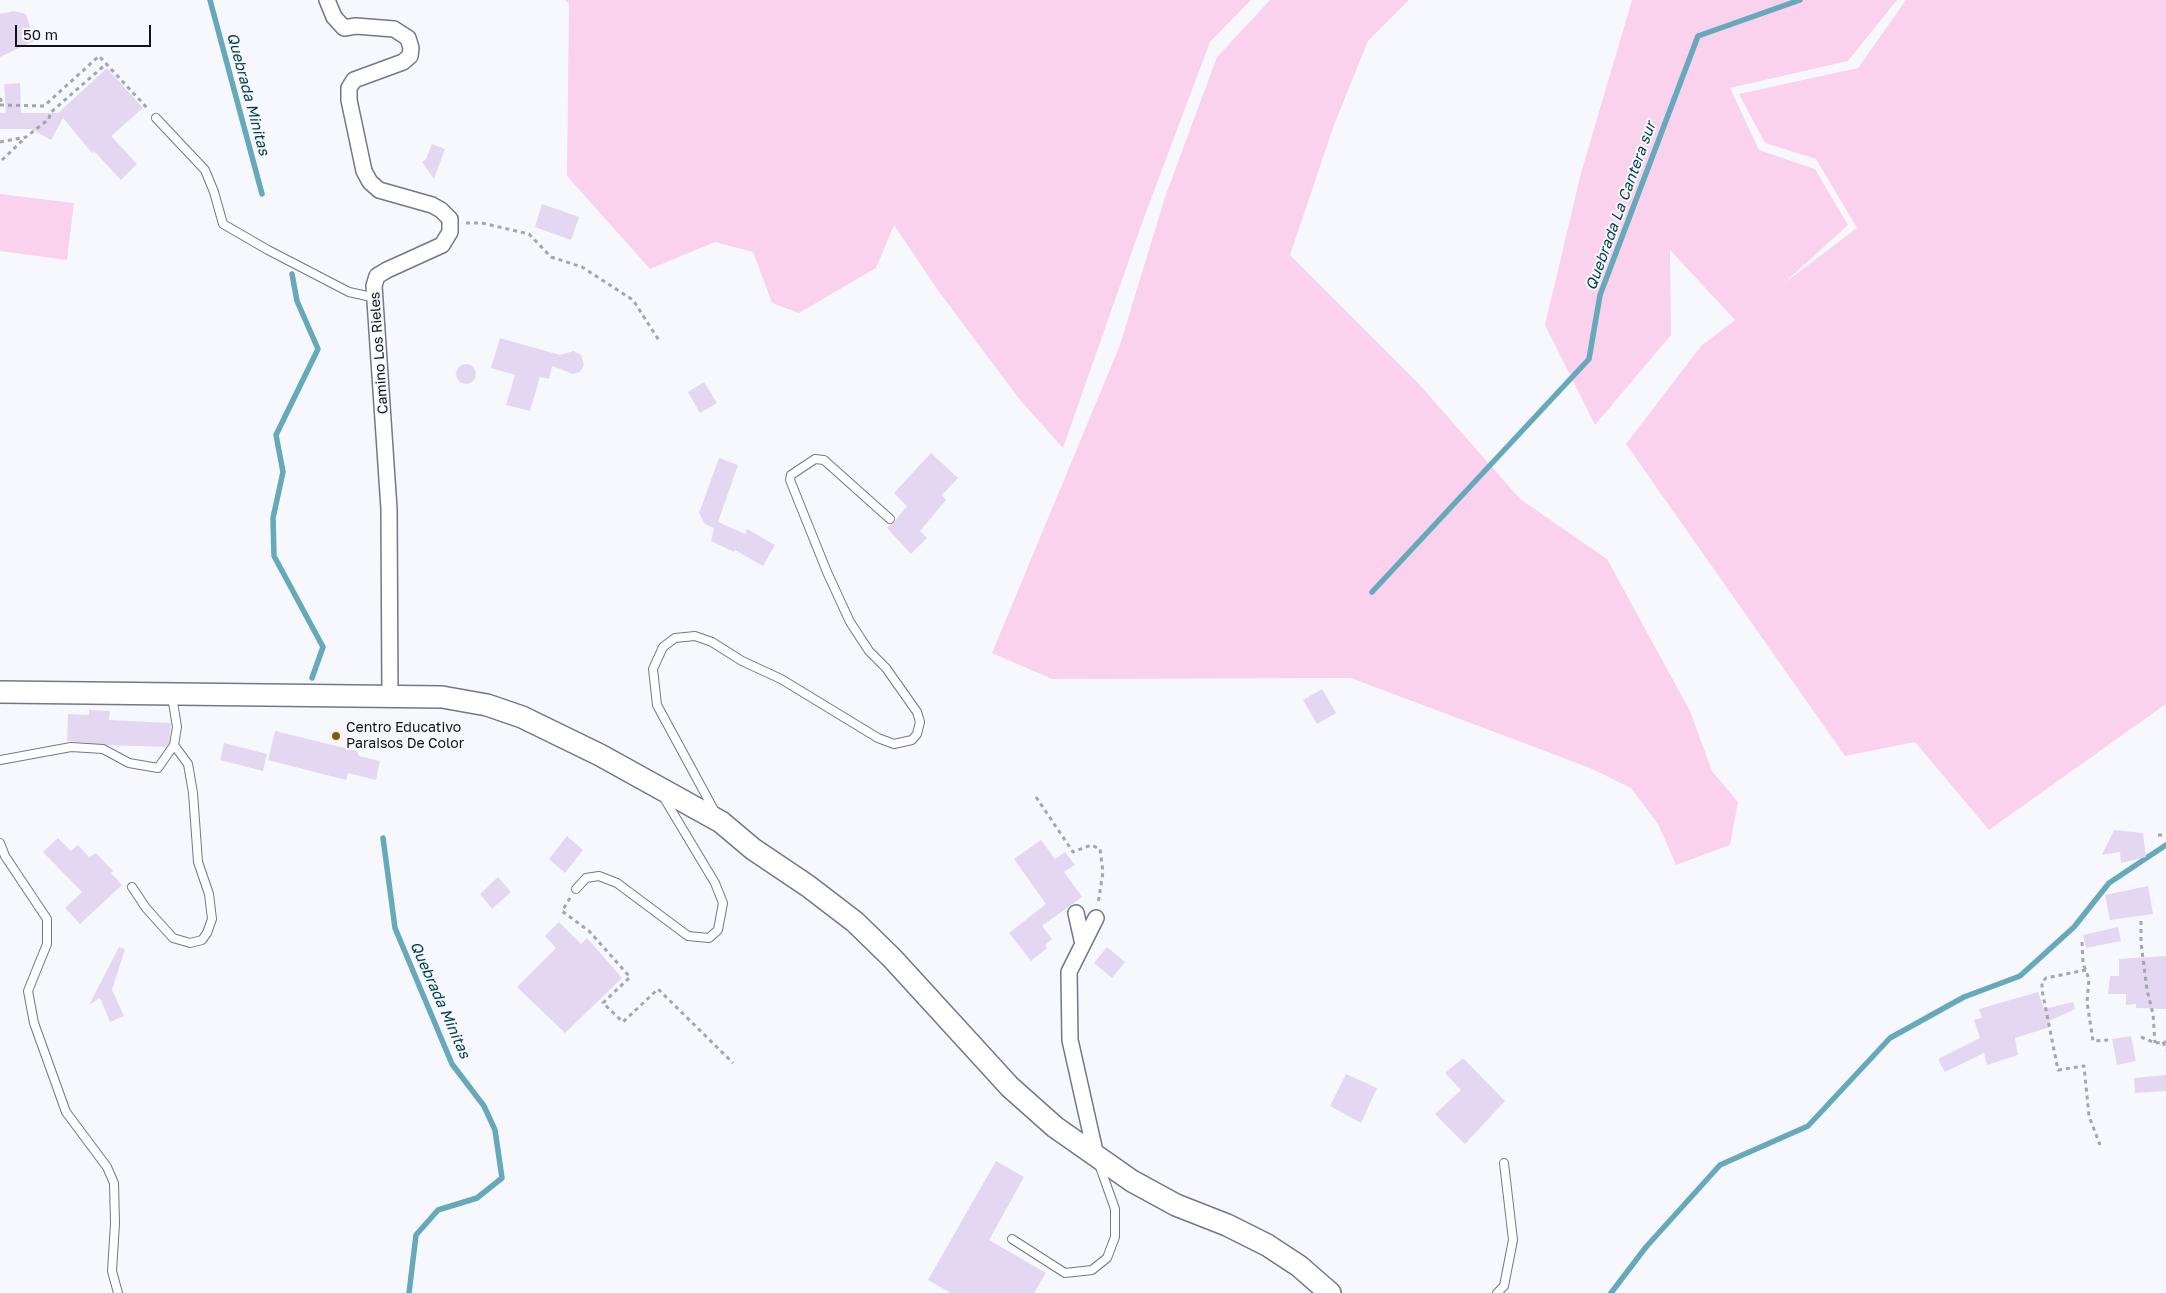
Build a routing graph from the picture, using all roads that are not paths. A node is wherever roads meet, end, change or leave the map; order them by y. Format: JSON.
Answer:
{"nodes":[{"id":1,"x":327,"y":0,"type":"edge"},
{"id":2,"x":156,"y":118,"type":"road end"},
{"id":3,"x":376,"y":298,"type":"junction"},
{"id":4,"x":890,"y":519,"type":"dead end"},
{"id":5,"x":0,"y":692,"type":"edge"},
{"id":6,"x":172,"y":694,"type":"junction"},
{"id":7,"x":390,"y":697,"type":"junction"},
{"id":8,"x":174,"y":745,"type":"junction"},
{"id":9,"x":0,"y":760,"type":"edge"},
{"id":10,"x":658,"y":787,"type":"junction"},
{"id":11,"x":721,"y":822,"type":"junction"},
{"id":12,"x":0,"y":843,"type":"edge"},
{"id":13,"x":132,"y":887,"type":"dead end"},
{"id":14,"x":576,"y":889,"type":"road end"},
{"id":15,"x":1076,"y":913,"type":"dead end"},
{"id":16,"x":1096,"y":918,"type":"road end"},
{"id":17,"x":1083,"y":944,"type":"junction"},
{"id":18,"x":1096,"y":1156,"type":"junction"},
{"id":19,"x":1504,"y":1163,"type":"dead end"},
{"id":20,"x":1012,"y":1239,"type":"dead end"},
{"id":21,"x":118,"y":1293,"type":"edge"},
{"id":22,"x":1330,"y":1293,"type":"edge"},
{"id":23,"x":1497,"y":1293,"type":"edge"}],
"edges":[{"from":1,"to":3,"type":"street","name":"Camino Los Rieles"},
{"from":2,"to":3,"type":"lane"},
{"from":3,"to":7,"type":"street","name":"Camino Los Rieles"},
{"from":4,"to":11,"type":"lane"},
{"from":5,"to":6,"type":"main road"},
{"from":6,"to":7,"type":"main road"},
{"from":6,"to":8,"type":"lane"},
{"from":7,"to":10,"type":"main road"},
{"from":8,"to":9,"type":"lane"},
{"from":8,"to":13,"type":"lane"},
{"from":10,"to":11,"type":"main road"},
{"from":10,"to":14,"type":"lane"},
{"from":11,"to":18,"type":"main road"},
{"from":12,"to":21,"type":"lane"},
{"from":15,"to":17,"type":"street"},
{"from":16,"to":17,"type":"street"},
{"from":17,"to":18,"type":"street"},
{"from":18,"to":20,"type":"lane"},
{"from":18,"to":22,"type":"main road"},
{"from":19,"to":23,"type":"lane"}]}
